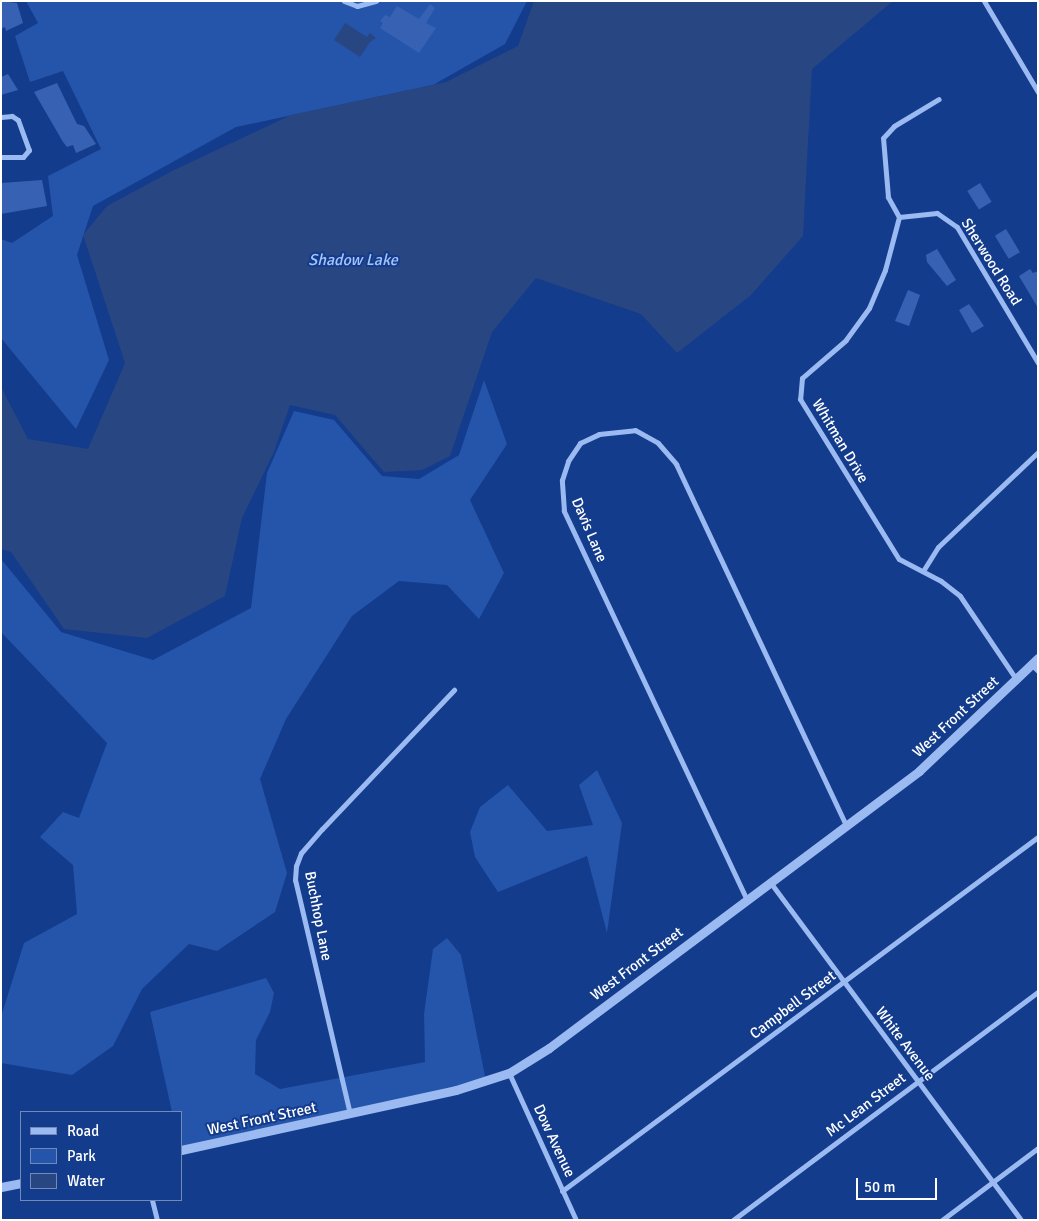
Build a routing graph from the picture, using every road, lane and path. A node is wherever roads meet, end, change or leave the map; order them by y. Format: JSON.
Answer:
{"nodes":[{"id":1,"x":344,"y":1,"type":"edge"},
{"id":2,"x":376,"y":1,"type":"edge"},
{"id":3,"x":984,"y":1,"type":"edge"},
{"id":4,"x":1038,"y":92,"type":"edge"},
{"id":5,"x":939,"y":99,"type":"dead end"},
{"id":6,"x":1,"y":117,"type":"edge"},
{"id":7,"x":1,"y":157,"type":"edge"},
{"id":8,"x":899,"y":217,"type":"junction"},
{"id":9,"x":1038,"y":363,"type":"edge"},
{"id":10,"x":1038,"y":452,"type":"edge"},
{"id":11,"x":923,"y":572,"type":"junction"},
{"id":12,"x":1036,"y":665,"type":"edge"},
{"id":13,"x":1016,"y":679,"type":"junction"},
{"id":14,"x":454,"y":690,"type":"dead end"},
{"id":15,"x":846,"y":825,"type":"junction"},
{"id":16,"x":1038,"y":837,"type":"edge"},
{"id":17,"x":770,"y":882,"type":"junction"},
{"id":18,"x":746,"y":898,"type":"junction"},
{"id":19,"x":844,"y":982,"type":"junction"},
{"id":20,"x":1038,"y":992,"type":"edge"},
{"id":21,"x":509,"y":1073,"type":"junction"},
{"id":22,"x":918,"y":1082,"type":"junction"},
{"id":23,"x":350,"y":1114,"type":"junction"},
{"id":24,"x":1038,"y":1148,"type":"edge"},
{"id":25,"x":182,"y":1150,"type":"edge"},
{"id":26,"x":993,"y":1182,"type":"junction"},
{"id":27,"x":20,"y":1183,"type":"edge"},
{"id":28,"x":1,"y":1187,"type":"edge"},
{"id":29,"x":562,"y":1190,"type":"junction"},
{"id":30,"x":152,"y":1201,"type":"edge"},
{"id":31,"x":157,"y":1220,"type":"edge"},
{"id":32,"x":576,"y":1220,"type":"edge"},
{"id":33,"x":733,"y":1220,"type":"edge"},
{"id":34,"x":942,"y":1220,"type":"edge"},
{"id":35,"x":1021,"y":1220,"type":"edge"}],
"edges":[{"from":1,"to":2,"type":"street"},
{"from":3,"to":4,"type":"street"},
{"from":5,"to":8,"type":"street"},
{"from":6,"to":7,"type":"street"},
{"from":8,"to":9,"type":"street","name":"Sherwood Road"},
{"from":8,"to":11,"type":"street","name":"Whitman Drive"},
{"from":10,"to":11,"type":"street"},
{"from":11,"to":13,"type":"street","name":"Whitman Drive"},
{"from":12,"to":13,"type":"street","name":"West Front Street"},
{"from":13,"to":15,"type":"street","name":"West Front Street"},
{"from":14,"to":23,"type":"street","name":"Buchhop Lane"},
{"from":15,"to":17,"type":"street","name":"West Front Street"},
{"from":15,"to":18,"type":"street","name":"Davis Lane"},
{"from":16,"to":19,"type":"street","name":"Campbell Street"},
{"from":17,"to":18,"type":"street","name":"West Front Street"},
{"from":17,"to":19,"type":"street","name":"White Avenue"},
{"from":18,"to":21,"type":"street","name":"West Front Street"},
{"from":19,"to":22,"type":"street","name":"White Avenue"},
{"from":19,"to":29,"type":"street","name":"Campbell Street"},
{"from":20,"to":22,"type":"street","name":"Mc Lean Street"},
{"from":21,"to":23,"type":"street","name":"West Front Street"},
{"from":21,"to":29,"type":"street","name":"Dow Avenue"},
{"from":22,"to":26,"type":"street","name":"White Avenue"},
{"from":22,"to":33,"type":"street","name":"Mc Lean Street"},
{"from":23,"to":25,"type":"street","name":"West Front Street"},
{"from":24,"to":26,"type":"street"},
{"from":26,"to":34,"type":"street"},
{"from":26,"to":35,"type":"street","name":"White Avenue"},
{"from":27,"to":28,"type":"street"},
{"from":29,"to":32,"type":"street","name":"Dow Avenue"},
{"from":30,"to":31,"type":"street"}]}
